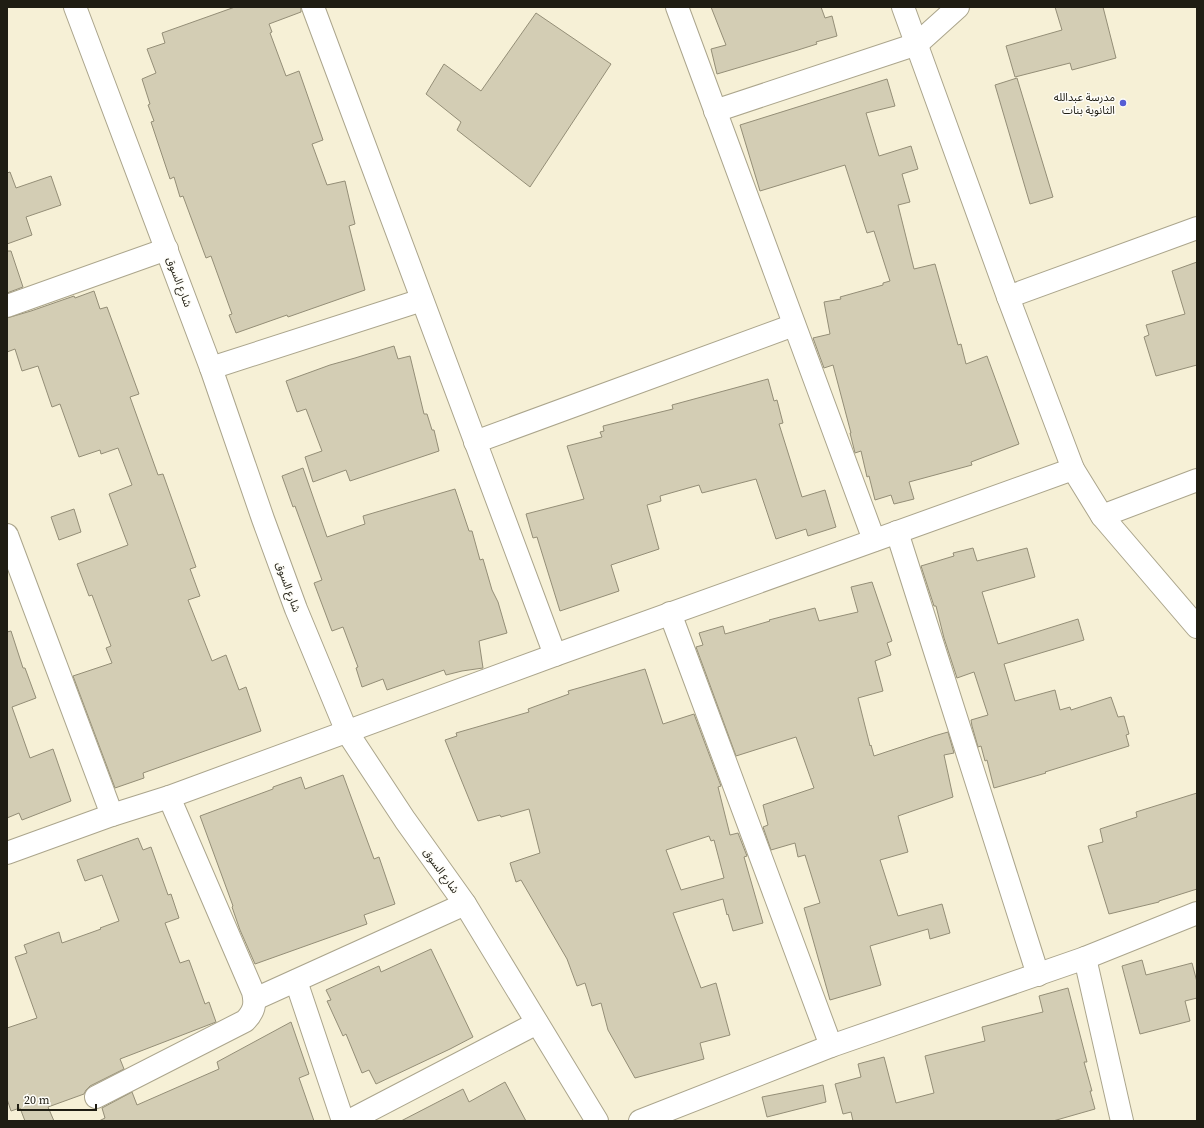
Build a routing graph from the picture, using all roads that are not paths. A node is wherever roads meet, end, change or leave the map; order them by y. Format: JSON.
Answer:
{"nodes":[{"id":1,"x":75,"y":7,"type":"edge"},
{"id":2,"x":313,"y":7,"type":"edge"},
{"id":3,"x":677,"y":7,"type":"edge"},
{"id":4,"x":903,"y":7,"type":"edge"},
{"id":5,"x":958,"y":7,"type":"edge"},
{"id":6,"x":918,"y":44,"type":"junction"},
{"id":7,"x":715,"y":111,"type":"junction"},
{"id":8,"x":1197,"y":228,"type":"edge"},
{"id":9,"x":167,"y":249,"type":"junction"},
{"id":10,"x":1008,"y":297,"type":"junction"},
{"id":11,"x":422,"y":300,"type":"junction"},
{"id":12,"x":7,"y":306,"type":"edge"},
{"id":13,"x":794,"y":325,"type":"junction"},
{"id":14,"x":212,"y":368,"type":"junction"},
{"id":15,"x":475,"y":442,"type":"junction"},
{"id":16,"x":1073,"y":469,"type":"junction"},
{"id":17,"x":1197,"y":480,"type":"edge"},
{"id":18,"x":1102,"y":516,"type":"junction"},
{"id":19,"x":897,"y":532,"type":"junction"},
{"id":20,"x":7,"y":535,"type":"edge"},
{"id":21,"x":874,"y":540,"type":"junction"},
{"id":22,"x":670,"y":613,"type":"junction"},
{"id":23,"x":1197,"y":627,"type":"edge"},
{"id":24,"x":555,"y":655,"type":"junction"},
{"id":25,"x":347,"y":732,"type":"junction"},
{"id":26,"x":169,"y":797,"type":"junction"},
{"id":27,"x":112,"y":815,"type":"junction"},
{"id":28,"x":7,"y":853,"type":"edge"},
{"id":29,"x":465,"y":904,"type":"junction"},
{"id":30,"x":1197,"y":913,"type":"edge"},
{"id":31,"x":1085,"y":958,"type":"junction"},
{"id":32,"x":1038,"y":975,"type":"junction"},
{"id":33,"x":296,"y":981,"type":"junction"},
{"id":34,"x":255,"y":999,"type":"junction"},
{"id":35,"x":537,"y":1023,"type":"junction"},
{"id":36,"x":831,"y":1046,"type":"junction"},
{"id":37,"x":96,"y":1097,"type":"dead end"},
{"id":38,"x":343,"y":1121,"type":"edge"},
{"id":39,"x":349,"y":1121,"type":"edge"},
{"id":40,"x":596,"y":1121,"type":"edge"},
{"id":41,"x":640,"y":1121,"type":"edge"},
{"id":42,"x":1122,"y":1121,"type":"edge"}],
"edges":[{"from":1,"to":9,"type":"street","name":"شارع السوق"},
{"from":2,"to":11,"type":"street"},
{"from":3,"to":7,"type":"street"},
{"from":4,"to":6,"type":"street"},
{"from":5,"to":6,"type":"street"},
{"from":6,"to":7,"type":"street"},
{"from":6,"to":10,"type":"street"},
{"from":7,"to":13,"type":"street"},
{"from":8,"to":10,"type":"street"},
{"from":9,"to":12,"type":"street"},
{"from":9,"to":14,"type":"street","name":"شارع السوق"},
{"from":10,"to":16,"type":"street"},
{"from":11,"to":14,"type":"street"},
{"from":11,"to":15,"type":"street"},
{"from":13,"to":15,"type":"street"},
{"from":13,"to":21,"type":"street"},
{"from":14,"to":25,"type":"street","name":"شارع السوق"},
{"from":15,"to":24,"type":"street"},
{"from":16,"to":18,"type":"street"},
{"from":16,"to":19,"type":"street"},
{"from":17,"to":18,"type":"street"},
{"from":18,"to":23,"type":"street"},
{"from":19,"to":21,"type":"street"},
{"from":19,"to":32,"type":"street"},
{"from":20,"to":27,"type":"street"},
{"from":21,"to":22,"type":"street"},
{"from":22,"to":24,"type":"street"},
{"from":22,"to":36,"type":"street"},
{"from":24,"to":25,"type":"street"},
{"from":25,"to":26,"type":"street"},
{"from":25,"to":29,"type":"street","name":"شارع السوق"},
{"from":26,"to":27,"type":"street"},
{"from":26,"to":34,"type":"street"},
{"from":27,"to":28,"type":"street"},
{"from":29,"to":33,"type":"street"},
{"from":29,"to":35,"type":"street","name":"شارع السوق"},
{"from":30,"to":31,"type":"street"},
{"from":31,"to":32,"type":"street"},
{"from":31,"to":42,"type":"street"},
{"from":32,"to":36,"type":"street"},
{"from":33,"to":34,"type":"street"},
{"from":33,"to":38,"type":"street"},
{"from":34,"to":37,"type":"street"},
{"from":35,"to":39,"type":"street"},
{"from":35,"to":40,"type":"street","name":"شارع السوق"},
{"from":36,"to":41,"type":"street"}]}
